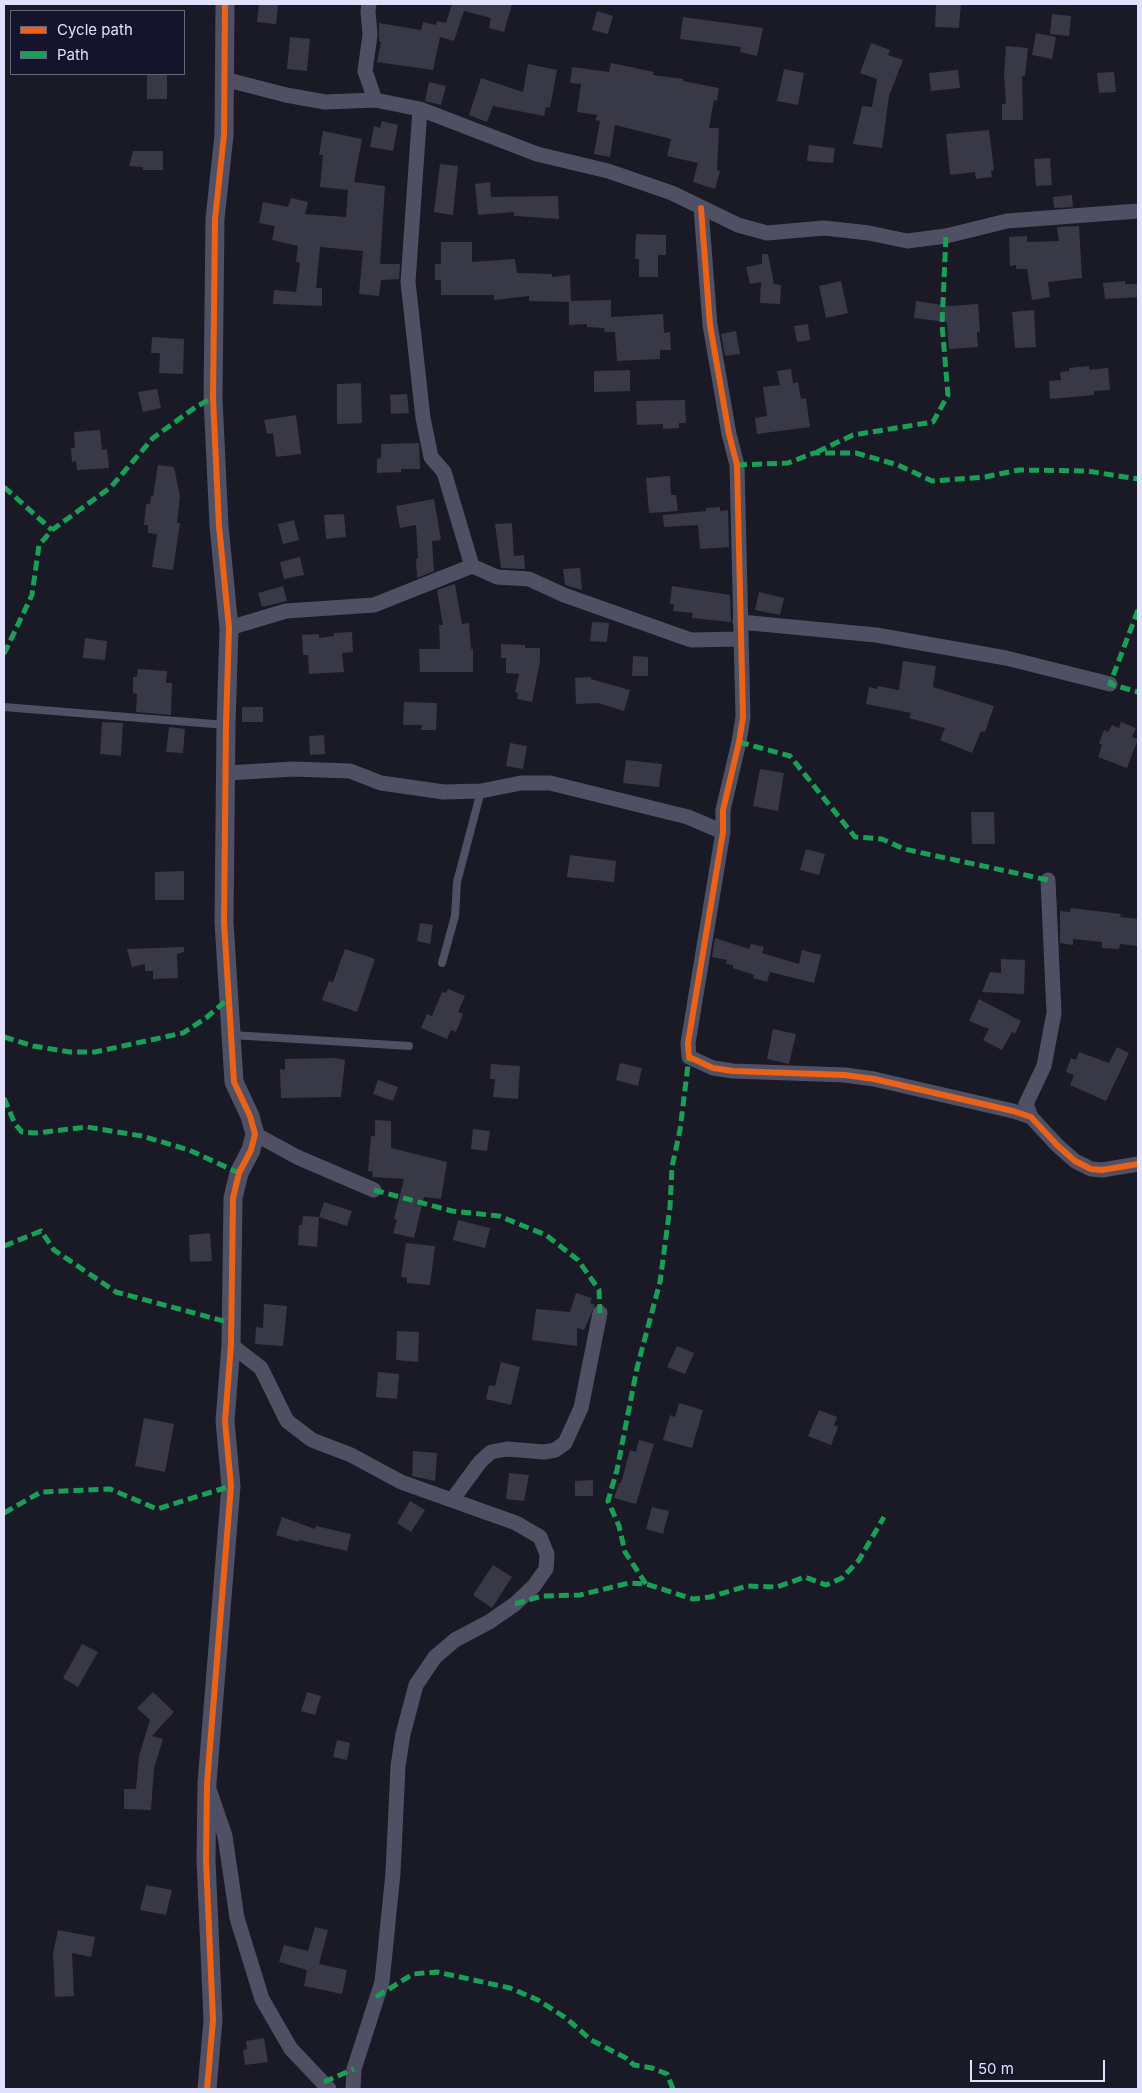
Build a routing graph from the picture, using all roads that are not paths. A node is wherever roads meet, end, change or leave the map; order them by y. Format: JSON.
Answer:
{"nodes":[{"id":1,"x":225,"y":4,"type":"edge"},
{"id":2,"x":369,"y":4,"type":"edge"},
{"id":3,"x":224,"y":79,"type":"junction"},
{"id":4,"x":375,"y":100,"type":"junction"},
{"id":5,"x":420,"y":109,"type":"junction"},
{"id":6,"x":700,"y":208,"type":"junction"},
{"id":7,"x":1138,"y":212,"type":"edge"},
{"id":8,"x":472,"y":566,"type":"junction"},
{"id":9,"x":740,"y":622,"type":"junction"},
{"id":10,"x":229,"y":628,"type":"junction"},
{"id":11,"x":740,"y":639,"type":"junction"},
{"id":12,"x":1110,"y":684,"type":"dead end"},
{"id":13,"x":4,"y":707,"type":"edge"},
{"id":14,"x":226,"y":725,"type":"junction"},
{"id":15,"x":227,"y":773,"type":"junction"},
{"id":16,"x":481,"y":791,"type":"junction"},
{"id":17,"x":723,"y":832,"type":"junction"},
{"id":18,"x":1048,"y":880,"type":"dead end"},
{"id":19,"x":442,"y":963,"type":"dead end"},
{"id":20,"x":230,"y":1035,"type":"junction"},
{"id":21,"x":409,"y":1046,"type":"dead end"},
{"id":22,"x":1031,"y":1117,"type":"junction"},
{"id":23,"x":255,"y":1134,"type":"junction"},
{"id":24,"x":1138,"y":1164,"type":"edge"},
{"id":25,"x":374,"y":1190,"type":"dead end"},
{"id":26,"x":600,"y":1313,"type":"dead end"},
{"id":27,"x":231,"y":1345,"type":"junction"},
{"id":28,"x":452,"y":1500,"type":"junction"},
{"id":29,"x":207,"y":1783,"type":"junction"},
{"id":30,"x":207,"y":2089,"type":"edge"},
{"id":31,"x":329,"y":2089,"type":"edge"},
{"id":32,"x":353,"y":2089,"type":"edge"}],
"edges":[{"from":1,"to":3,"type":"street"},
{"from":2,"to":4,"type":"street"},
{"from":3,"to":4,"type":"street"},
{"from":3,"to":10,"type":"street"},
{"from":4,"to":5,"type":"street"},
{"from":5,"to":6,"type":"street"},
{"from":5,"to":8,"type":"street"},
{"from":6,"to":7,"type":"street"},
{"from":6,"to":9,"type":"street"},
{"from":8,"to":10,"type":"street"},
{"from":8,"to":11,"type":"street"},
{"from":9,"to":11,"type":"street"},
{"from":9,"to":12,"type":"street"},
{"from":10,"to":14,"type":"street"},
{"from":11,"to":17,"type":"street"},
{"from":13,"to":14,"type":"lane"},
{"from":14,"to":15,"type":"street"},
{"from":15,"to":16,"type":"street"},
{"from":15,"to":20,"type":"street"},
{"from":16,"to":17,"type":"street"},
{"from":16,"to":19,"type":"lane"},
{"from":17,"to":22,"type":"street"},
{"from":18,"to":22,"type":"street"},
{"from":20,"to":21,"type":"lane"},
{"from":20,"to":23,"type":"street"},
{"from":22,"to":24,"type":"street"},
{"from":23,"to":25,"type":"street"},
{"from":23,"to":27,"type":"street"},
{"from":26,"to":28,"type":"street"},
{"from":27,"to":28,"type":"street"},
{"from":27,"to":29,"type":"street"},
{"from":28,"to":32,"type":"street"},
{"from":29,"to":30,"type":"street"},
{"from":29,"to":31,"type":"street"}]}
